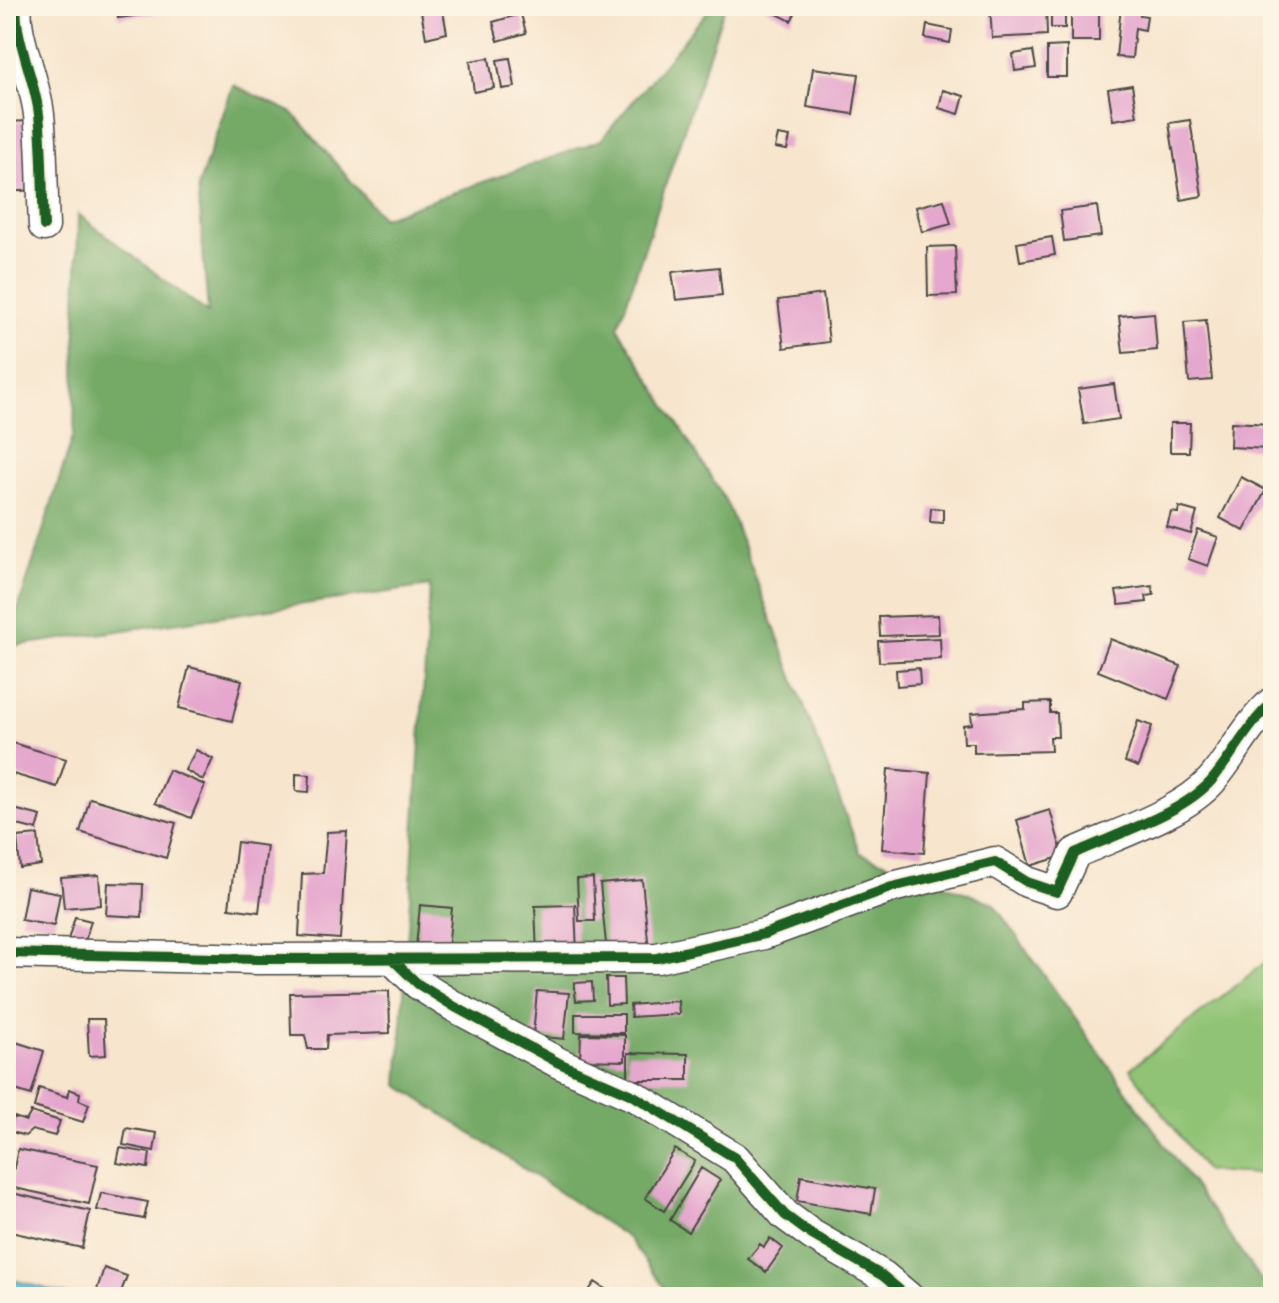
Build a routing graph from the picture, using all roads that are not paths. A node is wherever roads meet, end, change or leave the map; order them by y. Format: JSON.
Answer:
{"nodes":[{"id":1,"x":17,"y":6,"type":"edge"},
{"id":2,"x":44,"y":226,"type":"dead end"},
{"id":3,"x":1273,"y":702,"type":"edge"},
{"id":4,"x":6,"y":953,"type":"edge"},
{"id":5,"x":391,"y":958,"type":"junction"},
{"id":6,"x":908,"y":1297,"type":"edge"}],
"edges":[{"from":1,"to":2,"type":"street"},
{"from":3,"to":5,"type":"street"},
{"from":4,"to":5,"type":"street"},
{"from":5,"to":6,"type":"street"}]}
